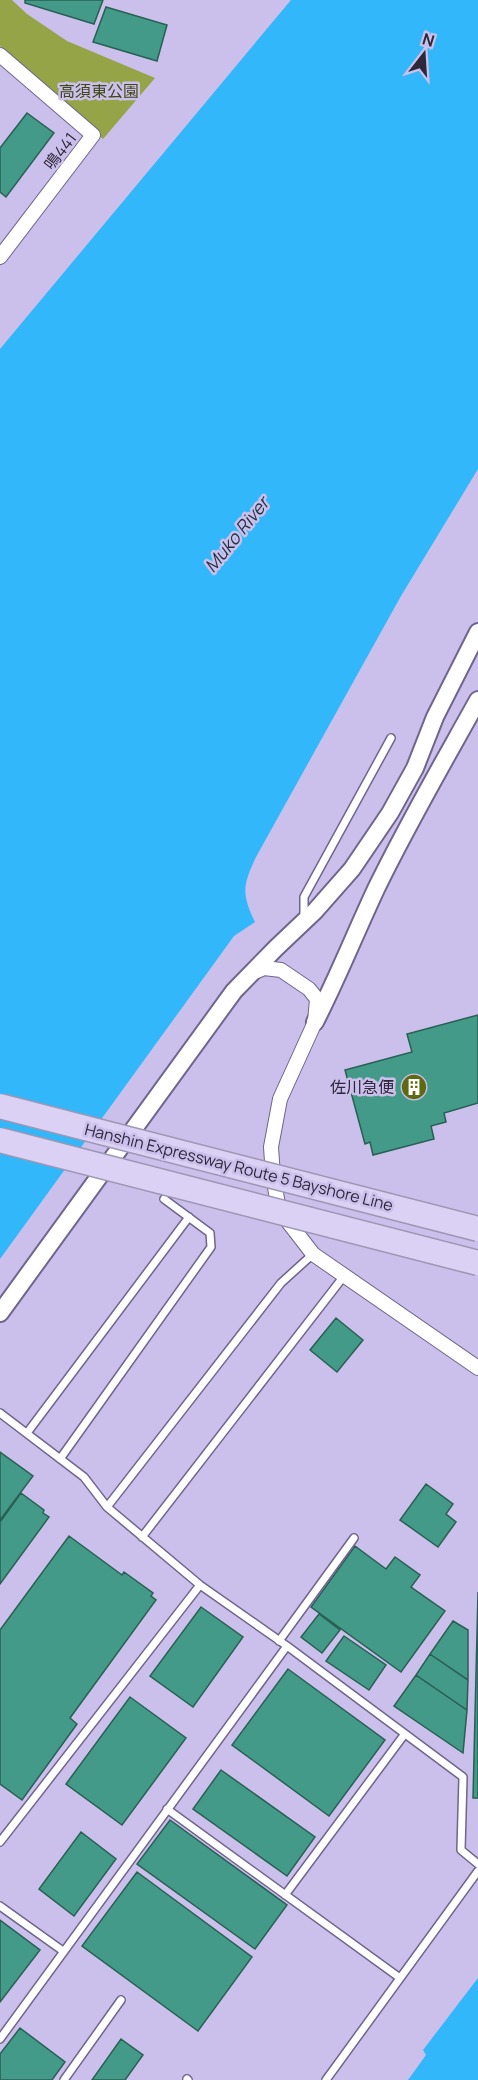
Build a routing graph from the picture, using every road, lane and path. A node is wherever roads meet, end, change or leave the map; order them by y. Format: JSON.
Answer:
{"nodes":[{"id":1,"x":0,"y":55,"type":"edge"},
{"id":2,"x":0,"y":257,"type":"edge"},
{"id":3,"x":478,"y":632,"type":"edge"},
{"id":4,"x":478,"y":700,"type":"edge"},
{"id":5,"x":391,"y":738,"type":"dead end"},
{"id":6,"x":304,"y":921,"type":"junction"},
{"id":7,"x":248,"y":975,"type":"junction"},
{"id":8,"x":315,"y":1022,"type":"junction"},
{"id":9,"x":0,"y":1106,"type":"edge"},
{"id":10,"x":0,"y":1140,"type":"edge"},
{"id":11,"x":164,"y":1199,"type":"dead end"},
{"id":12,"x":189,"y":1217,"type":"junction"},
{"id":13,"x":478,"y":1229,"type":"edge"},
{"id":14,"x":313,"y":1254,"type":"junction"},
{"id":15,"x":478,"y":1263,"type":"edge"},
{"id":16,"x":344,"y":1276,"type":"junction"},
{"id":17,"x":0,"y":1313,"type":"edge"},
{"id":18,"x":478,"y":1368,"type":"edge"},
{"id":19,"x":0,"y":1413,"type":"edge"},
{"id":20,"x":27,"y":1433,"type":"junction"},
{"id":21,"x":60,"y":1459,"type":"junction"},
{"id":22,"x":107,"y":1507,"type":"junction"},
{"id":23,"x":142,"y":1537,"type":"junction"},
{"id":24,"x":354,"y":1538,"type":"dead end"},
{"id":25,"x":200,"y":1585,"type":"junction"},
{"id":26,"x":279,"y":1641,"type":"junction"},
{"id":27,"x":287,"y":1646,"type":"junction"},
{"id":28,"x":404,"y":1735,"type":"junction"},
{"id":29,"x":167,"y":1809,"type":"junction"},
{"id":30,"x":0,"y":1842,"type":"edge"},
{"id":31,"x":478,"y":1864,"type":"edge"},
{"id":32,"x":478,"y":1871,"type":"edge"},
{"id":33,"x":285,"y":1895,"type":"junction"},
{"id":34,"x":0,"y":1906,"type":"edge"},
{"id":35,"x":63,"y":1951,"type":"junction"},
{"id":36,"x":400,"y":1978,"type":"junction"},
{"id":37,"x":121,"y":2000,"type":"dead end"},
{"id":38,"x":0,"y":2039,"type":"edge"},
{"id":39,"x":64,"y":2080,"type":"edge"},
{"id":40,"x":326,"y":2080,"type":"edge"}],
"edges":[{"from":1,"to":2,"type":"street","name":"鳴441"},
{"from":3,"to":6,"type":"street"},
{"from":4,"to":8,"type":"street"},
{"from":5,"to":6,"type":"lane"},
{"from":6,"to":7,"type":"street"},
{"from":7,"to":8,"type":"street"},
{"from":7,"to":17,"type":"street"},
{"from":8,"to":14,"type":"street"},
{"from":9,"to":13,"type":"highway","name":"Hanshin Expressway Route 5 Bayshore Line","bridge":true},
{"from":10,"to":15,"type":"highway","name":"Hanshin Expressway Route 5 Bayshore Line","bridge":true},
{"from":11,"to":12,"type":"lane"},
{"from":12,"to":20,"type":"lane"},
{"from":12,"to":21,"type":"lane"},
{"from":14,"to":16,"type":"street"},
{"from":14,"to":22,"type":"lane"},
{"from":16,"to":18,"type":"street"},
{"from":16,"to":23,"type":"lane"},
{"from":19,"to":20,"type":"lane"},
{"from":20,"to":21,"type":"lane"},
{"from":21,"to":22,"type":"lane"},
{"from":22,"to":23,"type":"lane"},
{"from":23,"to":25,"type":"lane"},
{"from":24,"to":26,"type":"lane"},
{"from":25,"to":26,"type":"lane"},
{"from":25,"to":30,"type":"lane"},
{"from":26,"to":27,"type":"lane"},
{"from":27,"to":28,"type":"lane"},
{"from":27,"to":29,"type":"lane"},
{"from":28,"to":31,"type":"lane"},
{"from":28,"to":33,"type":"lane"},
{"from":29,"to":33,"type":"lane"},
{"from":29,"to":35,"type":"lane"},
{"from":32,"to":36,"type":"lane"},
{"from":33,"to":36,"type":"lane"},
{"from":34,"to":35,"type":"lane"},
{"from":35,"to":38,"type":"lane"},
{"from":36,"to":40,"type":"lane"},
{"from":37,"to":39,"type":"lane"}]}
